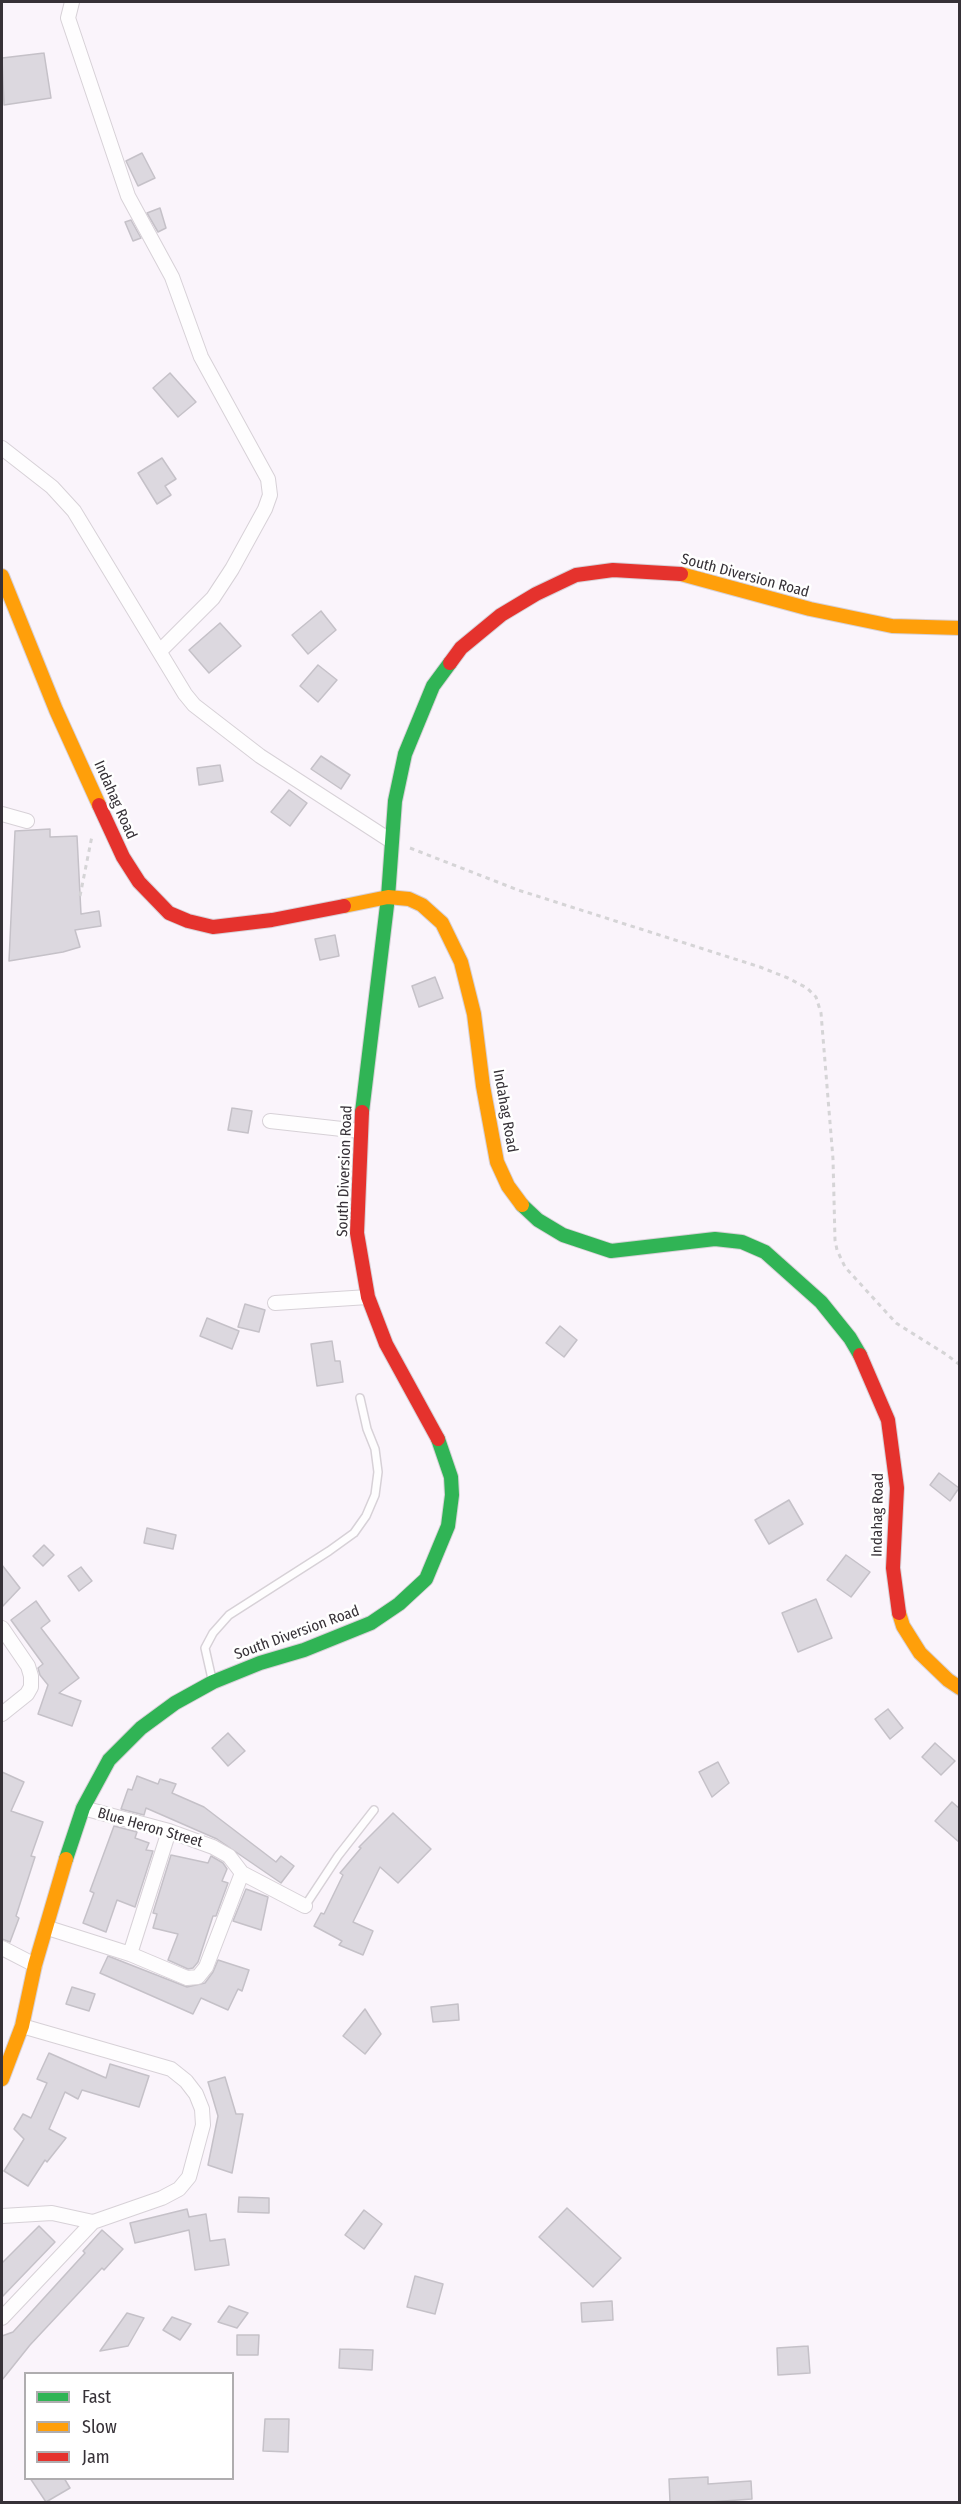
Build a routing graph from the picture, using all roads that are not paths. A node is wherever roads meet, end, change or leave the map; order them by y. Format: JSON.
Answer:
{"nodes":[{"id":1,"x":72,"y":2,"type":"edge"},
{"id":2,"x":2,"y":448,"type":"edge"},
{"id":3,"x":2,"y":576,"type":"edge"},
{"id":4,"x":960,"y":628,"type":"edge"},
{"id":5,"x":160,"y":651,"type":"junction"},
{"id":6,"x":2,"y":814,"type":"edge"},
{"id":7,"x":27,"y":820,"type":"dead end"},
{"id":8,"x":392,"y":841,"type":"junction"},
{"id":9,"x":388,"y":897,"type":"junction"},
{"id":10,"x":270,"y":1121,"type":"dead end"},
{"id":11,"x":360,"y":1131,"type":"junction"},
{"id":12,"x":368,"y":1297,"type":"junction"},
{"id":13,"x":275,"y":1303,"type":"dead end"},
{"id":14,"x":360,"y":1398,"type":"dead end"},
{"id":15,"x":2,"y":1628,"type":"edge"},
{"id":16,"x":213,"y":1682,"type":"junction"},
{"id":17,"x":960,"y":1688,"type":"edge"},
{"id":18,"x":2,"y":1714,"type":"edge"},
{"id":19,"x":83,"y":1808,"type":"junction"},
{"id":20,"x":374,"y":1810,"type":"dead end"},
{"id":21,"x":169,"y":1831,"type":"junction"},
{"id":22,"x":242,"y":1873,"type":"junction"},
{"id":23,"x":305,"y":1906,"type":"joint"},
{"id":24,"x":48,"y":1928,"type":"junction"},
{"id":25,"x":2,"y":1948,"type":"edge"},
{"id":26,"x":130,"y":1954,"type":"junction"},
{"id":27,"x":35,"y":1965,"type":"junction"},
{"id":28,"x":22,"y":2026,"type":"junction"},
{"id":29,"x":2,"y":2079,"type":"edge"},
{"id":30,"x":2,"y":2216,"type":"edge"},
{"id":31,"x":93,"y":2222,"type":"junction"},
{"id":32,"x":2,"y":2318,"type":"edge"}],
"edges":[{"from":1,"to":5,"type":"street"},
{"from":2,"to":5,"type":"street"},
{"from":3,"to":9,"type":"main road","name":"Indahag Road"},
{"from":4,"to":8,"type":"main road","name":"South Diversion Road"},
{"from":5,"to":8,"type":"street"},
{"from":6,"to":7,"type":"street"},
{"from":8,"to":9,"type":"main road","name":"South Diversion Road"},
{"from":9,"to":11,"type":"main road","name":"South Diversion Road"},
{"from":9,"to":17,"type":"main road","name":"Indahag Road"},
{"from":10,"to":11,"type":"street"},
{"from":11,"to":12,"type":"main road","name":"South Diversion Road"},
{"from":12,"to":13,"type":"street"},
{"from":12,"to":16,"type":"main road","name":"South Diversion Road"},
{"from":14,"to":16,"type":"lane"},
{"from":15,"to":18,"type":"street"},
{"from":16,"to":19,"type":"main road","name":"South Diversion Road"},
{"from":19,"to":21,"type":"street","name":"Blue Heron Street"},
{"from":19,"to":24,"type":"main road","name":"South Diversion Road"},
{"from":20,"to":23,"type":"lane"},
{"from":21,"to":22,"type":"street","name":"Blue Heron Street"},
{"from":21,"to":26,"type":"street"},
{"from":22,"to":23,"type":"street","name":"Blue Heron Street"},
{"from":22,"to":26,"type":"street"},
{"from":24,"to":26,"type":"street"},
{"from":24,"to":27,"type":"main road","name":"South Diversion Road"},
{"from":25,"to":27,"type":"street"},
{"from":27,"to":28,"type":"main road","name":"South Diversion Road"},
{"from":28,"to":29,"type":"main road","name":"South Diversion Road"},
{"from":28,"to":31,"type":"street"},
{"from":30,"to":31,"type":"street"},
{"from":31,"to":32,"type":"street"}]}
